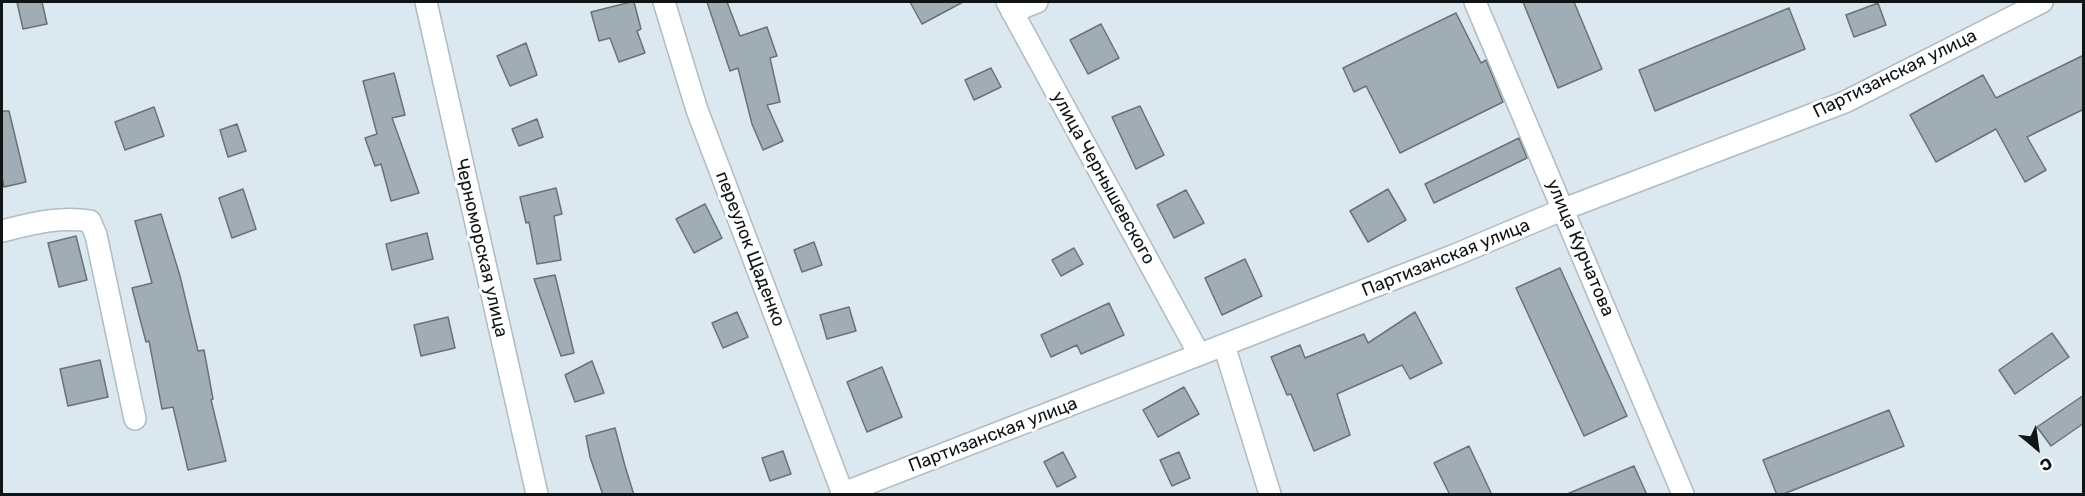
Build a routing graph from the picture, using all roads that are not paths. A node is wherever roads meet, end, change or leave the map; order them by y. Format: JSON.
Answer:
{"nodes":[{"id":1,"x":426,"y":2,"type":"edge"},
{"id":2,"x":664,"y":2,"type":"edge"},
{"id":3,"x":1036,"y":2,"type":"edge"},
{"id":4,"x":1475,"y":2,"type":"edge"},
{"id":5,"x":2042,"y":2,"type":"edge"},
{"id":6,"x":1010,"y":7,"type":"edge"},
{"id":7,"x":1564,"y":209,"type":"junction"},
{"id":8,"x":2,"y":231,"type":"edge"},
{"id":9,"x":1224,"y":345,"type":"junction"},
{"id":10,"x":1199,"y":354,"type":"junction"},
{"id":11,"x":135,"y":419,"type":"dead end"},
{"id":12,"x":842,"y":494,"type":"edge"},
{"id":13,"x":537,"y":495,"type":"edge"},
{"id":14,"x":1270,"y":495,"type":"edge"},
{"id":15,"x":1683,"y":495,"type":"edge"}],
"edges":[{"from":1,"to":13,"type":"street","name":"Черноморская улица"},
{"from":2,"to":12,"type":"street","name":"переулок Щаденко"},
{"from":3,"to":6,"type":"street"},
{"from":4,"to":7,"type":"street","name":"улица Курчатова"},
{"from":5,"to":7,"type":"street","name":"Партизанская улица"},
{"from":6,"to":10,"type":"street","name":"улица Чернышевского"},
{"from":7,"to":9,"type":"street","name":"Партизанская улица"},
{"from":7,"to":15,"type":"street","name":"улица Курчатова"},
{"from":8,"to":11,"type":"street"},
{"from":9,"to":10,"type":"street","name":"Партизанская улица"},
{"from":9,"to":14,"type":"street"},
{"from":10,"to":12,"type":"street","name":"Партизанская улица"}]}
